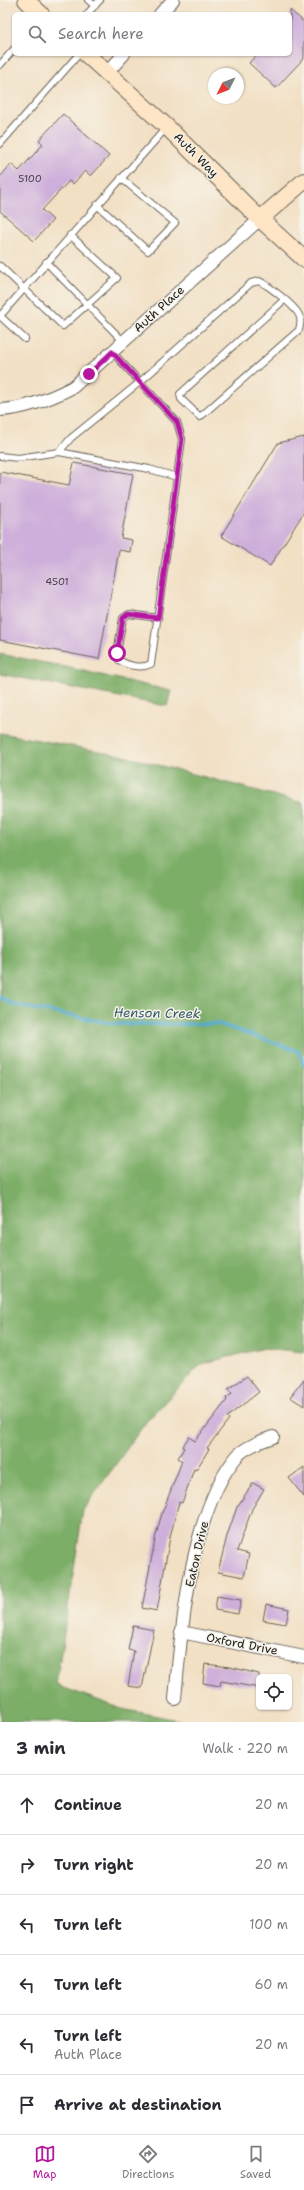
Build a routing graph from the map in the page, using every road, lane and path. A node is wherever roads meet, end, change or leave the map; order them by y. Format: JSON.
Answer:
{"nodes":[{"id":1,"x":26,"y":0,"type":"edge"},
{"id":2,"x":88,"y":0,"type":"edge"},
{"id":3,"x":100,"y":0,"type":"edge"},
{"id":4,"x":173,"y":0,"type":"edge"},
{"id":5,"x":95,"y":6,"type":"junction"},
{"id":6,"x":39,"y":12,"type":"edge"},
{"id":7,"x":89,"y":12,"type":"edge"},
{"id":8,"x":162,"y":12,"type":"edge"},
{"id":9,"x":12,"y":51,"type":"edge"},
{"id":10,"x":77,"y":56,"type":"edge"},
{"id":11,"x":88,"y":56,"type":"edge"},
{"id":12,"x":122,"y":56,"type":"edge"},
{"id":13,"x":0,"y":65,"type":"edge"},
{"id":14,"x":107,"y":73,"type":"junction"},
{"id":15,"x":167,"y":127,"type":"junction"},
{"id":16,"x":0,"y":144,"type":"edge"},
{"id":17,"x":121,"y":178,"type":"junction"},
{"id":18,"x":304,"y":181,"type":"edge"},
{"id":19,"x":98,"y":205,"type":"junction"},
{"id":20,"x":260,"y":219,"type":"junction"},
{"id":21,"x":70,"y":235,"type":"junction"},
{"id":22,"x":304,"y":259,"type":"edge"},
{"id":23,"x":46,"y":262,"type":"junction"},
{"id":24,"x":0,"y":266,"type":"edge"},
{"id":25,"x":24,"y":288,"type":"junction"},
{"id":26,"x":284,"y":300,"type":"junction"},
{"id":27,"x":88,"y":305,"type":"junction"},
{"id":28,"x":0,"y":316,"type":"edge"},
{"id":29,"x":25,"y":339,"type":"dead end"},
{"id":30,"x":123,"y":341,"type":"junction"},
{"id":31,"x":112,"y":352,"type":"junction"},
{"id":32,"x":140,"y":382,"type":"junction"},
{"id":33,"x":0,"y":410,"type":"edge"},
{"id":34,"x":59,"y":452,"type":"junction"},
{"id":35,"x":0,"y":456,"type":"edge"},
{"id":36,"x":177,"y":477,"type":"junction"},
{"id":37,"x":158,"y":618,"type":"junction"},
{"id":38,"x":273,"y":1437,"type":"dead end"},
{"id":39,"x":181,"y":1632,"type":"junction"},
{"id":40,"x":304,"y":1657,"type":"edge"},
{"id":41,"x":174,"y":1699,"type":"dead end"}],
"edges":[{"from":1,"to":6,"type":"street"},
{"from":2,"to":5,"type":"lane"},
{"from":3,"to":5,"type":"lane"},
{"from":4,"to":8,"type":"street"},
{"from":5,"to":7,"type":"lane"},
{"from":9,"to":13,"type":"lane"},
{"from":10,"to":16,"type":"lane"},
{"from":11,"to":14,"type":"street","name":"Auth Way"},
{"from":12,"to":14,"type":"street"},
{"from":14,"to":15,"type":"street","name":"Auth Way"},
{"from":15,"to":17,"type":"lane"},
{"from":15,"to":20,"type":"street","name":"Auth Way"},
{"from":17,"to":19,"type":"lane"},
{"from":17,"to":19,"type":"lane"},
{"from":18,"to":20,"type":"street","name":"Auth Place"},
{"from":19,"to":21,"type":"lane"},
{"from":20,"to":22,"type":"street","name":"Auth Way"},
{"from":20,"to":30,"type":"street","name":"Auth Place"},
{"from":21,"to":23,"type":"lane"},
{"from":21,"to":27,"type":"lane"},
{"from":23,"to":25,"type":"lane"},
{"from":23,"to":27,"type":"lane"},
{"from":24,"to":25,"type":"lane"},
{"from":25,"to":27,"type":"lane"},
{"from":25,"to":28,"type":"lane"},
{"from":26,"to":26,"type":"lane"},
{"from":26,"to":32,"type":"lane"},
{"from":27,"to":30,"type":"lane"},
{"from":28,"to":29,"type":"lane"},
{"from":30,"to":31,"type":"street","name":"Auth Place"},
{"from":31,"to":32,"type":"lane"},
{"from":31,"to":33,"type":"street","name":"Auth Place"},
{"from":32,"to":34,"type":"lane"},
{"from":32,"to":36,"type":"lane"},
{"from":34,"to":35,"type":"lane"},
{"from":34,"to":36,"type":"lane"},
{"from":36,"to":37,"type":"lane"},
{"from":37,"to":37,"type":"lane"},
{"from":38,"to":39,"type":"street","name":"Eaton Drive"},
{"from":39,"to":40,"type":"street","name":"Oxford Drive"},
{"from":39,"to":41,"type":"street","name":"Eaton Drive"}]}
